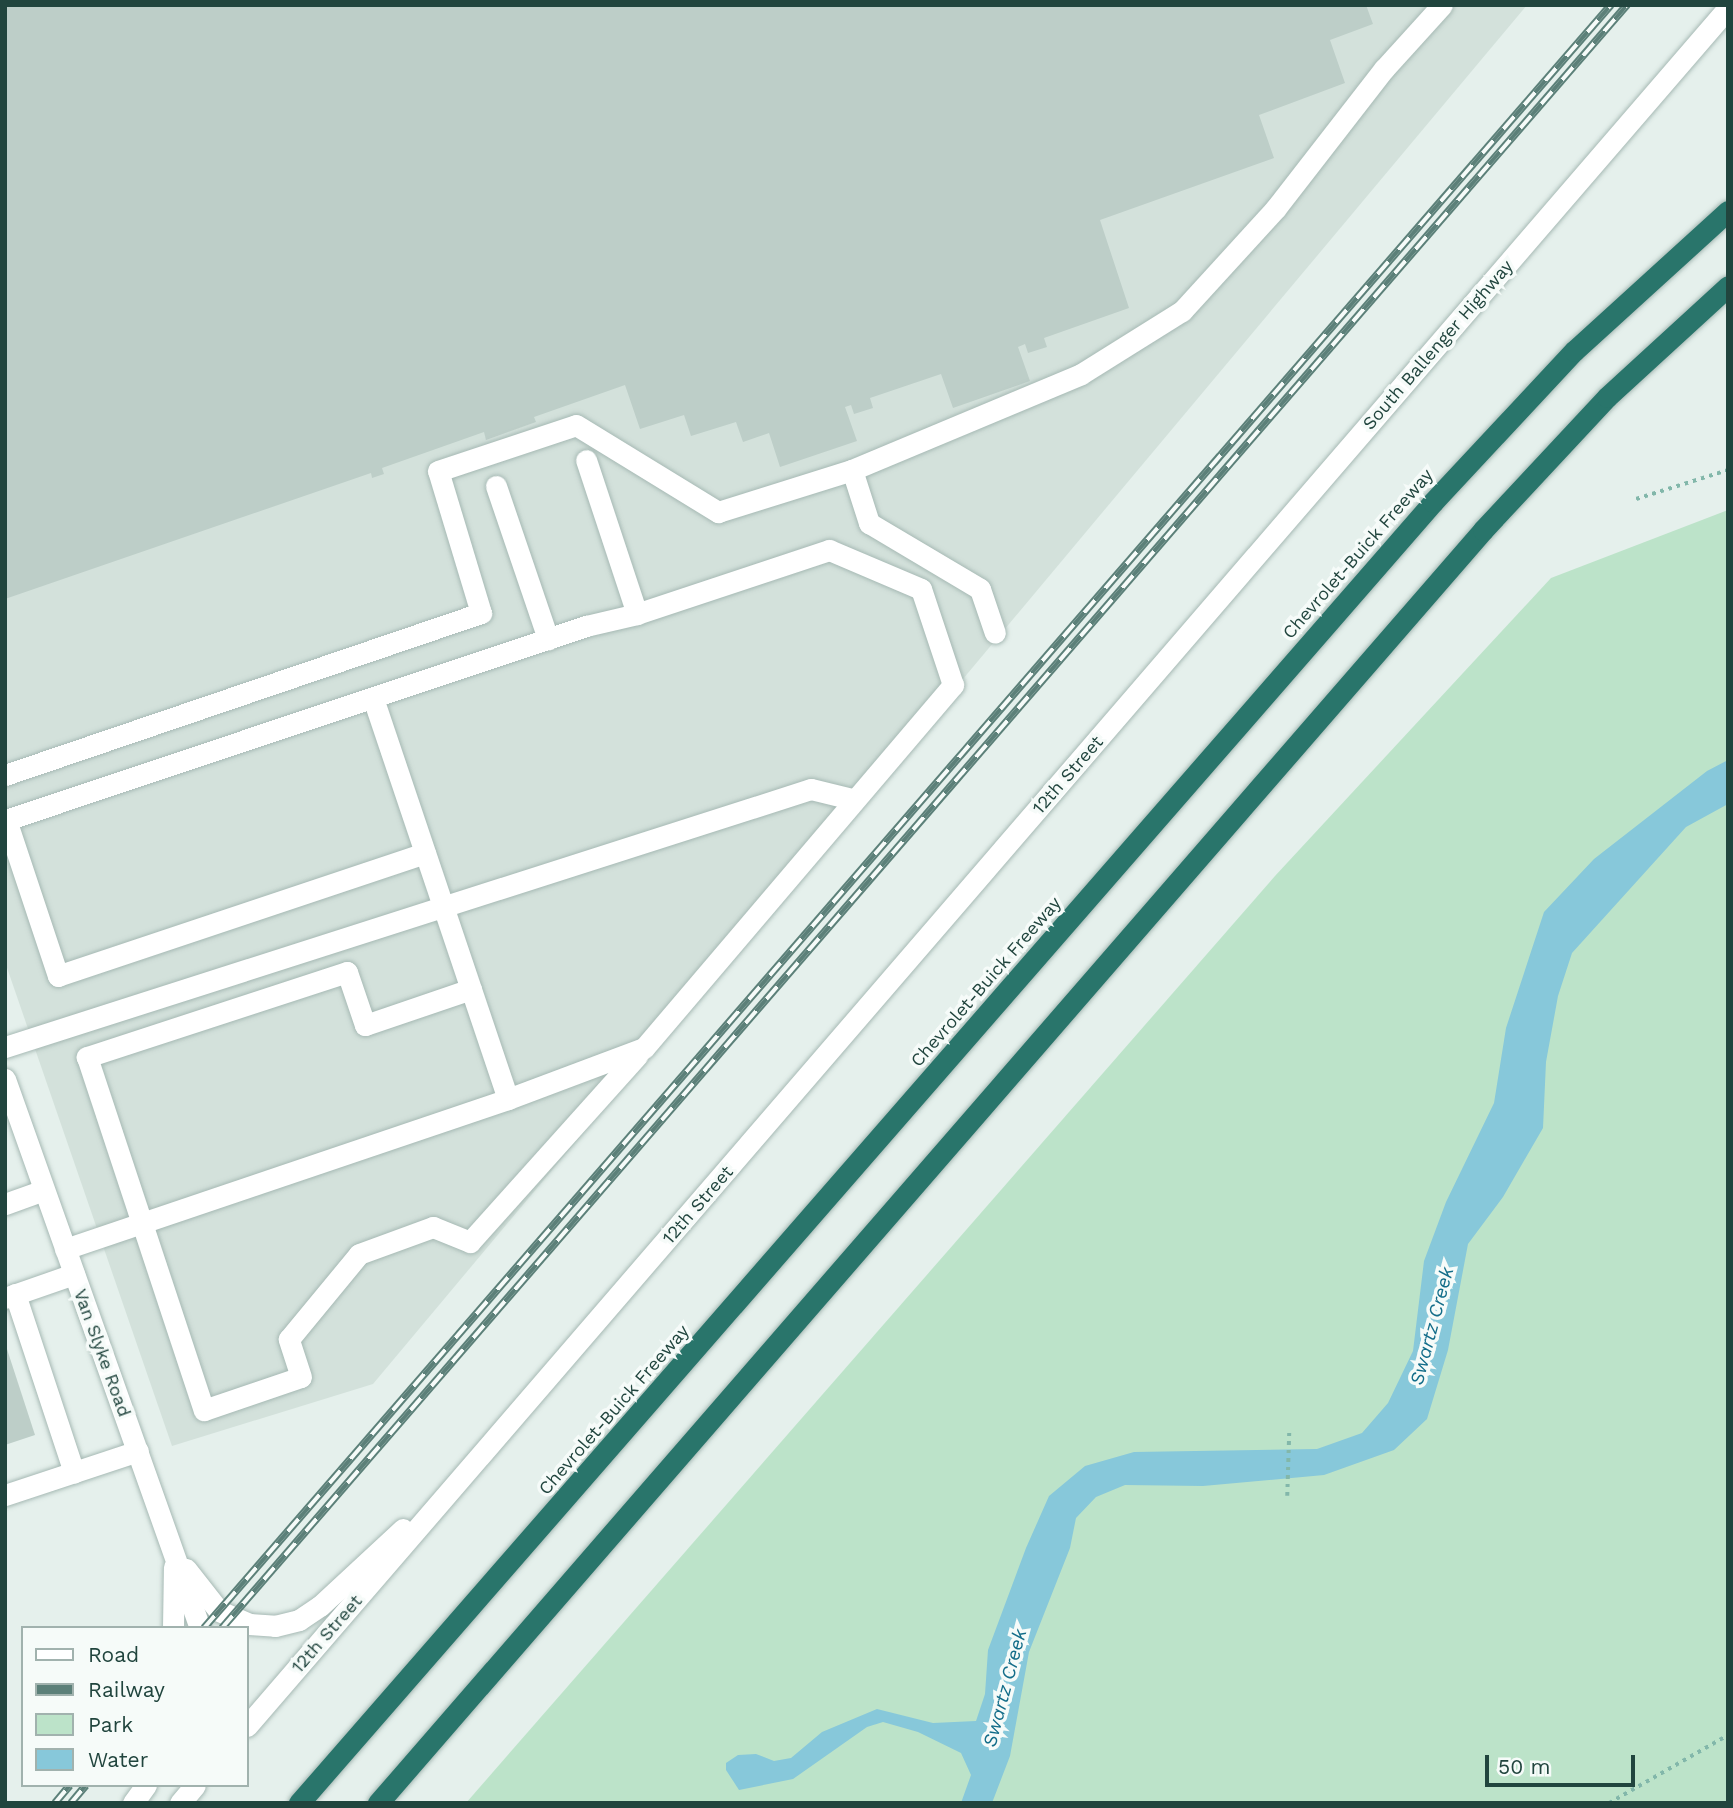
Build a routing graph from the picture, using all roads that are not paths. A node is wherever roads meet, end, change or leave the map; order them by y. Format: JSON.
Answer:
{"nodes":[{"id":1,"x":1441,"y":5,"type":"edge"},
{"id":2,"x":1728,"y":8,"type":"edge"},
{"id":3,"x":1728,"y":211,"type":"edge"},
{"id":4,"x":1728,"y":286,"type":"edge"},
{"id":5,"x":586,"y":460,"type":"dead end"},
{"id":6,"x":852,"y":470,"type":"junction"},
{"id":7,"x":496,"y":486,"type":"dead end"},
{"id":8,"x":637,"y":614,"type":"junction"},
{"id":9,"x":995,"y":634,"type":"dead end"},
{"id":10,"x":548,"y":639,"type":"junction"},
{"id":11,"x":1147,"y":682,"type":"joint"},
{"id":12,"x":373,"y":698,"type":"junction"},
{"id":13,"x":5,"y":775,"type":"edge"},
{"id":14,"x":852,"y":799,"type":"junction"},
{"id":15,"x":425,"y":853,"type":"junction"},
{"id":16,"x":443,"y":907,"type":"junction"},
{"id":17,"x":471,"y":989,"type":"junction"},
{"id":18,"x":5,"y":1047,"type":"edge"},
{"id":19,"x":644,"y":1048,"type":"junction"},
{"id":20,"x":5,"y":1079,"type":"edge"},
{"id":21,"x":508,"y":1099,"type":"junction"},
{"id":22,"x":13,"y":1127,"type":"edge"},
{"id":23,"x":44,"y":1190,"type":"junction"},
{"id":24,"x":5,"y":1204,"type":"edge"},
{"id":25,"x":142,"y":1222,"type":"junction"},
{"id":26,"x":65,"y":1249,"type":"junction"},
{"id":27,"x":74,"y":1274,"type":"junction"},
{"id":28,"x":10,"y":1296,"type":"edge"},
{"id":29,"x":492,"y":1446,"type":"junction"},
{"id":30,"x":138,"y":1451,"type":"junction"},
{"id":31,"x":74,"y":1472,"type":"junction"},
{"id":32,"x":5,"y":1495,"type":"edge"},
{"id":33,"x":174,"y":1554,"type":"junction"},
{"id":34,"x":173,"y":1626,"type":"edge"},
{"id":35,"x":199,"y":1626,"type":"edge"},
{"id":36,"x":248,"y":1725,"type":"edge"},
{"id":37,"x":145,"y":1787,"type":"edge"},
{"id":38,"x":193,"y":1787,"type":"edge"},
{"id":39,"x":133,"y":1803,"type":"edge"},
{"id":40,"x":180,"y":1803,"type":"edge"},
{"id":41,"x":299,"y":1803,"type":"edge"},
{"id":42,"x":378,"y":1803,"type":"edge"}],
"edges":[{"from":1,"to":6,"type":"street"},
{"from":2,"to":11,"type":"street","name":"South Ballenger Highway"},
{"from":3,"to":41,"type":"highway","name":"Chevrolet-Buick Freeway"},
{"from":4,"to":42,"type":"highway"},
{"from":5,"to":8,"type":"street"},
{"from":6,"to":9,"type":"street"},
{"from":6,"to":13,"type":"street"},
{"from":7,"to":10,"type":"street"},
{"from":8,"to":10,"type":"street"},
{"from":8,"to":14,"type":"street"},
{"from":10,"to":12,"type":"street"},
{"from":11,"to":29,"type":"street","name":"12th Street"},
{"from":12,"to":15,"type":"street"},
{"from":12,"to":15,"type":"street"},
{"from":14,"to":16,"type":"street"},
{"from":14,"to":19,"type":"street"},
{"from":15,"to":16,"type":"street"},
{"from":16,"to":17,"type":"street"},
{"from":16,"to":18,"type":"street"},
{"from":17,"to":21,"type":"street"},
{"from":17,"to":25,"type":"street"},
{"from":19,"to":21,"type":"street"},
{"from":19,"to":25,"type":"street"},
{"from":20,"to":22,"type":"street","name":"Van Slyke Road"},
{"from":21,"to":25,"type":"street"},
{"from":22,"to":23,"type":"street","name":"Van Slyke Road"},
{"from":23,"to":24,"type":"street"},
{"from":23,"to":26,"type":"street","name":"Van Slyke Road"},
{"from":25,"to":26,"type":"street"},
{"from":26,"to":27,"type":"street","name":"Van Slyke Road"},
{"from":27,"to":28,"type":"street"},
{"from":27,"to":30,"type":"street","name":"Van Slyke Road"},
{"from":28,"to":31,"type":"street"},
{"from":29,"to":33,"type":"street"},
{"from":29,"to":36,"type":"street","name":"12th Street"},
{"from":30,"to":31,"type":"street"},
{"from":30,"to":33,"type":"street","name":"Van Slyke Road"},
{"from":31,"to":32,"type":"street"},
{"from":33,"to":34,"type":"street"},
{"from":33,"to":35,"type":"street","name":"Van Slyke Road"},
{"from":37,"to":39,"type":"street"},
{"from":38,"to":40,"type":"street"}]}
